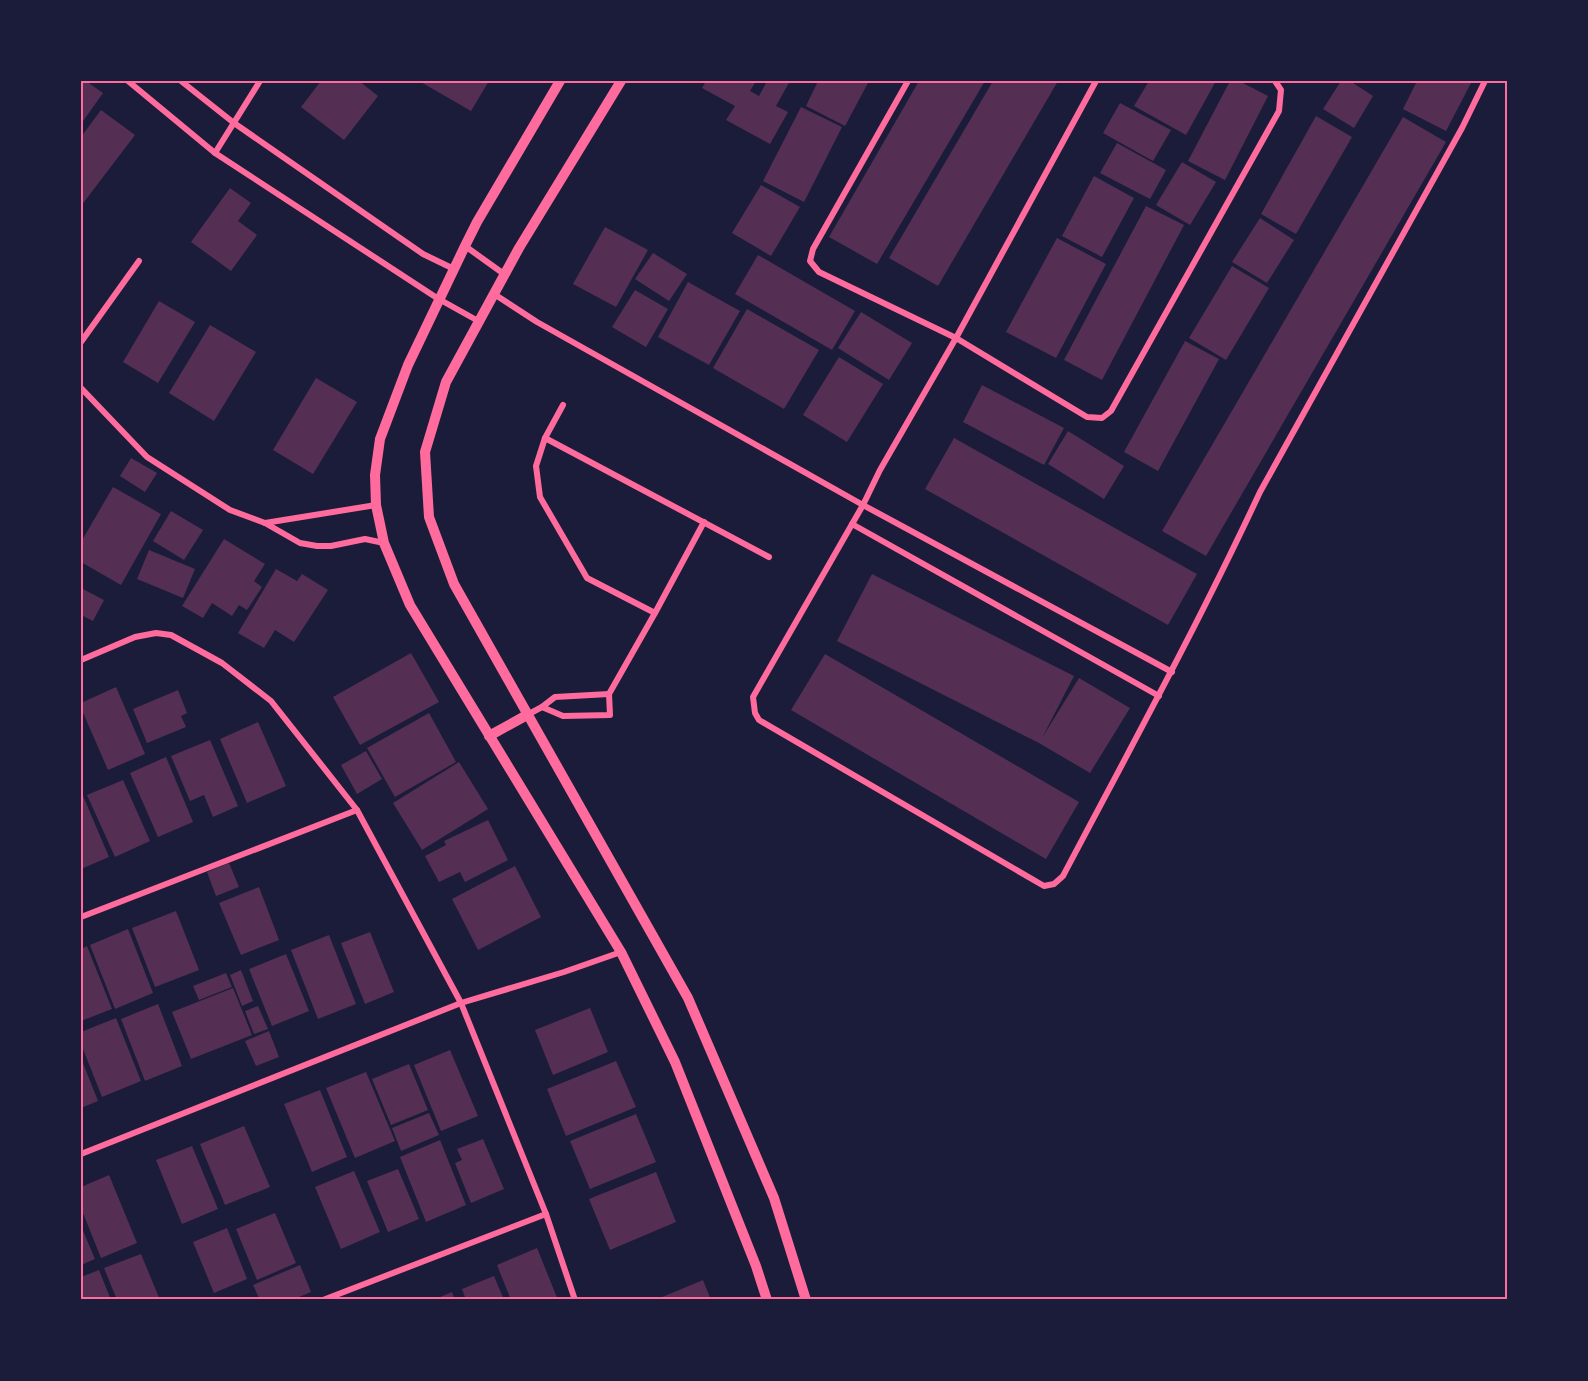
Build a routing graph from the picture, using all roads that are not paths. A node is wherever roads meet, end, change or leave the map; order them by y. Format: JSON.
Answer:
{"nodes":[{"id":1,"x":128,"y":81,"type":"edge"},
{"id":2,"x":181,"y":81,"type":"edge"},
{"id":3,"x":260,"y":81,"type":"edge"},
{"id":4,"x":560,"y":81,"type":"edge"},
{"id":5,"x":621,"y":81,"type":"edge"},
{"id":6,"x":908,"y":81,"type":"edge"},
{"id":7,"x":1096,"y":81,"type":"edge"},
{"id":8,"x":1275,"y":81,"type":"edge"},
{"id":9,"x":1485,"y":81,"type":"edge"},
{"id":10,"x":234,"y":123,"type":"junction"},
{"id":11,"x":215,"y":153,"type":"junction"},
{"id":12,"x":465,"y":246,"type":"junction"},
{"id":13,"x":139,"y":261,"type":"dead end"},
{"id":14,"x":454,"y":269,"type":"junction"},
{"id":15,"x":504,"y":274,"type":"junction"},
{"id":16,"x":494,"y":294,"type":"junction"},
{"id":17,"x":440,"y":299,"type":"junction"},
{"id":18,"x":480,"y":322,"type":"junction"},
{"id":19,"x":956,"y":338,"type":"junction"},
{"id":20,"x":81,"y":342,"type":"edge"},
{"id":21,"x":81,"y":388,"type":"edge"},
{"id":22,"x":563,"y":405,"type":"dead end"},
{"id":23,"x":545,"y":438,"type":"junction"},
{"id":24,"x":376,"y":505,"type":"junction"},
{"id":25,"x":863,"y":505,"type":"junction"},
{"id":26,"x":704,"y":522,"type":"junction"},
{"id":27,"x":264,"y":523,"type":"junction"},
{"id":28,"x":852,"y":524,"type":"junction"},
{"id":29,"x":384,"y":543,"type":"junction"},
{"id":30,"x":769,"y":557,"type":"dead end"},
{"id":31,"x":655,"y":613,"type":"junction"},
{"id":32,"x":81,"y":660,"type":"edge"},
{"id":33,"x":1172,"y":672,"type":"junction"},
{"id":34,"x":609,"y":694,"type":"junction"},
{"id":35,"x":1159,"y":696,"type":"junction"},
{"id":36,"x":542,"y":707,"type":"junction"},
{"id":37,"x":526,"y":715,"type":"junction"},
{"id":38,"x":489,"y":736,"type":"junction"},
{"id":39,"x":357,"y":810,"type":"junction"},
{"id":40,"x":81,"y":917,"type":"edge"},
{"id":41,"x":621,"y":952,"type":"junction"},
{"id":42,"x":461,"y":1003,"type":"junction"},
{"id":43,"x":81,"y":1154,"type":"edge"},
{"id":44,"x":546,"y":1214,"type":"junction"},
{"id":45,"x":323,"y":1300,"type":"edge"},
{"id":46,"x":575,"y":1300,"type":"edge"},
{"id":47,"x":767,"y":1300,"type":"edge"},
{"id":48,"x":806,"y":1300,"type":"edge"}],
"edges":[{"from":1,"to":11,"type":"street"},
{"from":2,"to":10,"type":"street"},
{"from":3,"to":10,"type":"street"},
{"from":4,"to":12,"type":"street"},
{"from":5,"to":15,"type":"street"},
{"from":6,"to":19,"type":"street"},
{"from":7,"to":19,"type":"street"},
{"from":8,"to":19,"type":"street"},
{"from":9,"to":33,"type":"street"},
{"from":10,"to":11,"type":"street"},
{"from":10,"to":14,"type":"street"},
{"from":11,"to":17,"type":"street"},
{"from":12,"to":14,"type":"street"},
{"from":12,"to":15,"type":"street"},
{"from":13,"to":20,"type":"street"},
{"from":14,"to":17,"type":"street"},
{"from":15,"to":16,"type":"street"},
{"from":16,"to":18,"type":"street"},
{"from":16,"to":25,"type":"street"},
{"from":17,"to":18,"type":"street"},
{"from":17,"to":24,"type":"street"},
{"from":18,"to":37,"type":"street"},
{"from":19,"to":25,"type":"street"},
{"from":21,"to":27,"type":"street"},
{"from":22,"to":23,"type":"street"},
{"from":23,"to":26,"type":"street"},
{"from":23,"to":31,"type":"street"},
{"from":24,"to":27,"type":"street"},
{"from":24,"to":29,"type":"street"},
{"from":25,"to":28,"type":"street"},
{"from":25,"to":33,"type":"street"},
{"from":26,"to":30,"type":"street"},
{"from":26,"to":31,"type":"street"},
{"from":27,"to":29,"type":"street"},
{"from":28,"to":35,"type":"street"},
{"from":28,"to":35,"type":"street"},
{"from":29,"to":38,"type":"street"},
{"from":31,"to":34,"type":"street"},
{"from":32,"to":39,"type":"street"},
{"from":33,"to":35,"type":"street"},
{"from":34,"to":36,"type":"street"},
{"from":34,"to":36,"type":"street"},
{"from":36,"to":37,"type":"street"},
{"from":37,"to":38,"type":"street"},
{"from":37,"to":48,"type":"street"},
{"from":38,"to":41,"type":"street"},
{"from":39,"to":40,"type":"street"},
{"from":39,"to":42,"type":"street"},
{"from":41,"to":42,"type":"street"},
{"from":41,"to":47,"type":"street"},
{"from":42,"to":43,"type":"street"},
{"from":42,"to":44,"type":"street"},
{"from":44,"to":45,"type":"street"},
{"from":44,"to":46,"type":"street"}]}
